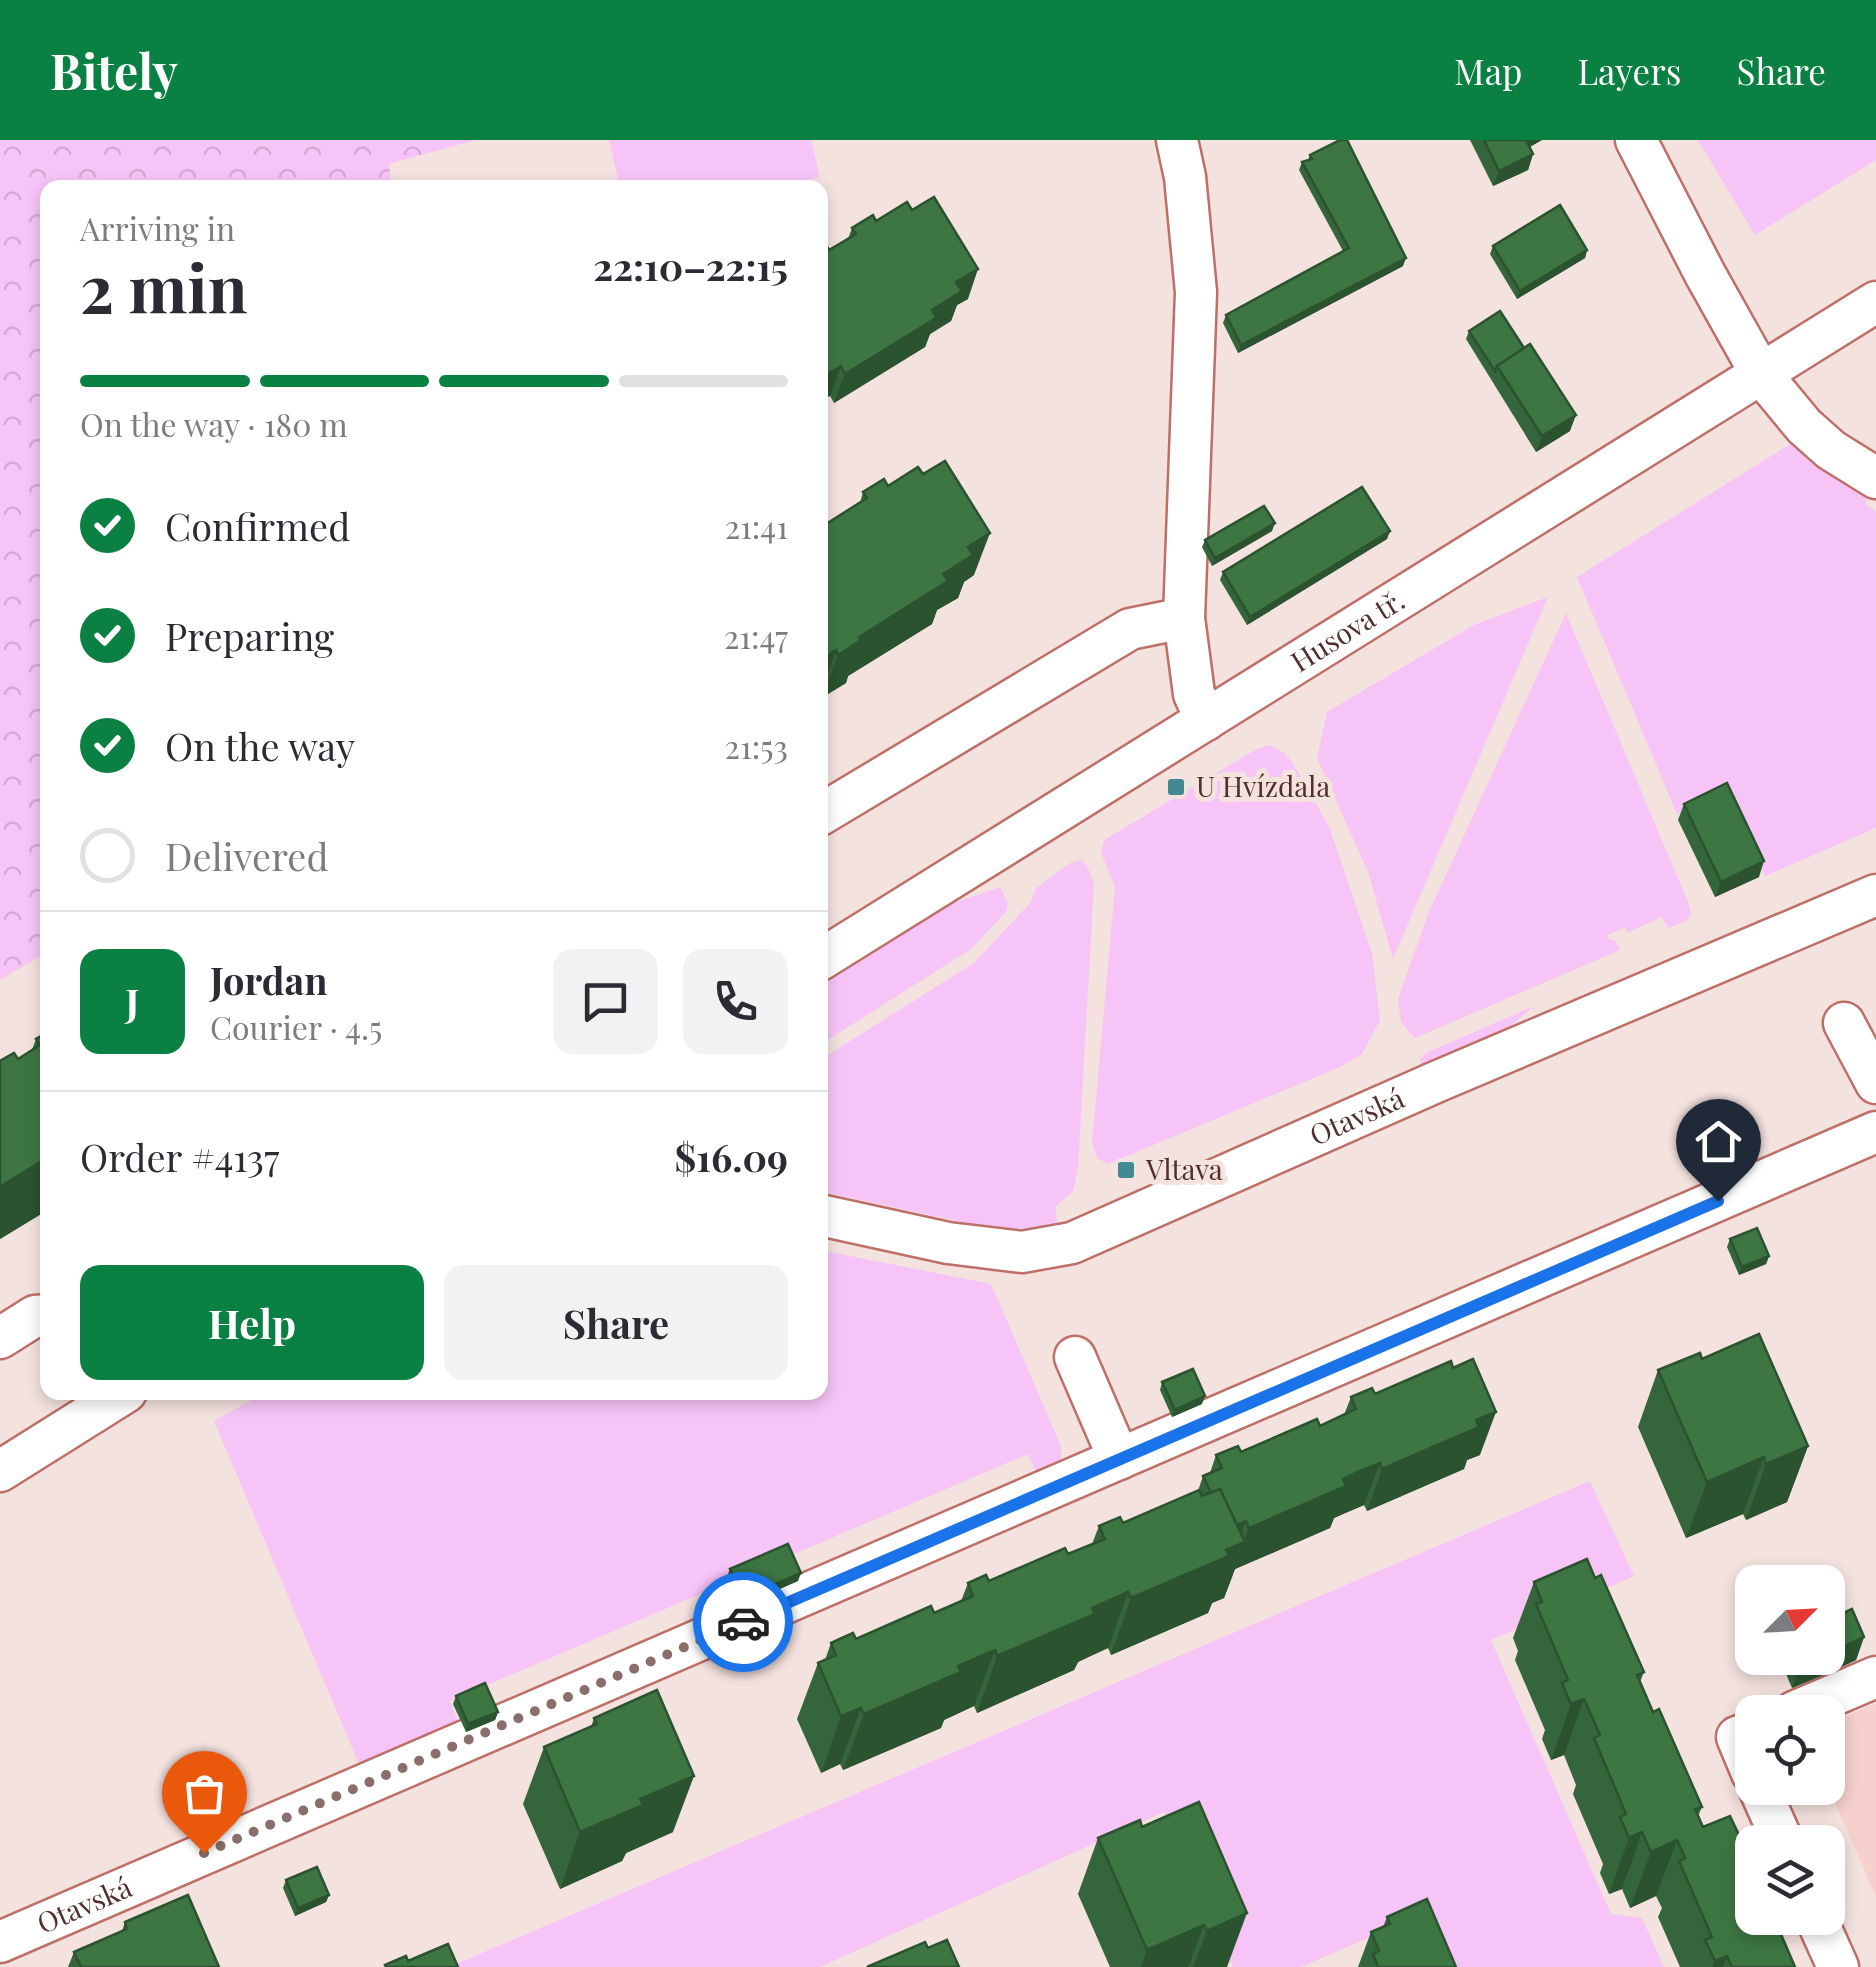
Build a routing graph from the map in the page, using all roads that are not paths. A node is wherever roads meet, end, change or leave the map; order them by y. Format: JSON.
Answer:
{"nodes":[{"id":1,"x":1177,"y":140,"type":"edge"},
{"id":2,"x":1636,"y":140,"type":"edge"},
{"id":3,"x":1876,"y":302,"type":"edge"},
{"id":4,"x":1761,"y":374,"type":"junction"},
{"id":5,"x":1875,"y":478,"type":"edge"},
{"id":6,"x":1184,"y":618,"type":"junction"},
{"id":7,"x":1206,"y":720,"type":"junction"},
{"id":8,"x":828,"y":809,"type":"edge"},
{"id":9,"x":1876,"y":894,"type":"edge"},
{"id":10,"x":828,"y":955,"type":"edge"},
{"id":11,"x":1844,"y":1022,"type":"dead end"},
{"id":12,"x":1876,"y":1082,"type":"edge"},
{"id":13,"x":1876,"y":1132,"type":"edge"},
{"id":14,"x":828,"y":1216,"type":"edge"},
{"id":15,"x":40,"y":1316,"type":"edge"},
{"id":16,"x":0,"y":1338,"type":"edge"},
{"id":17,"x":1075,"y":1357,"type":"dead end"},
{"id":18,"x":113,"y":1400,"type":"edge"},
{"id":19,"x":1119,"y":1459,"type":"junction"},
{"id":20,"x":0,"y":1472,"type":"edge"},
{"id":21,"x":1876,"y":1677,"type":"edge"},
{"id":22,"x":1834,"y":1695,"type":"edge"},
{"id":23,"x":1824,"y":1935,"type":"edge"},
{"id":24,"x":0,"y":1942,"type":"edge"},
{"id":25,"x":1838,"y":1967,"type":"edge"}],
"edges":[{"from":1,"to":6,"type":"street"},
{"from":2,"to":4,"type":"street"},
{"from":3,"to":4,"type":"street","name":"Husova tř."},
{"from":4,"to":5,"type":"street"},
{"from":4,"to":7,"type":"street","name":"Husova tř."},
{"from":6,"to":7,"type":"street"},
{"from":6,"to":8,"type":"street"},
{"from":7,"to":10,"type":"street","name":"Husova tř."},
{"from":9,"to":14,"type":"street","name":"Otavská"},
{"from":11,"to":12,"type":"street"},
{"from":13,"to":19,"type":"street","name":"Otavská"},
{"from":15,"to":16,"type":"street"},
{"from":17,"to":19,"type":"street"},
{"from":18,"to":20,"type":"street"},
{"from":19,"to":24,"type":"street","name":"Otavská"},
{"from":21,"to":22,"type":"street"},
{"from":23,"to":25,"type":"street"}]}
